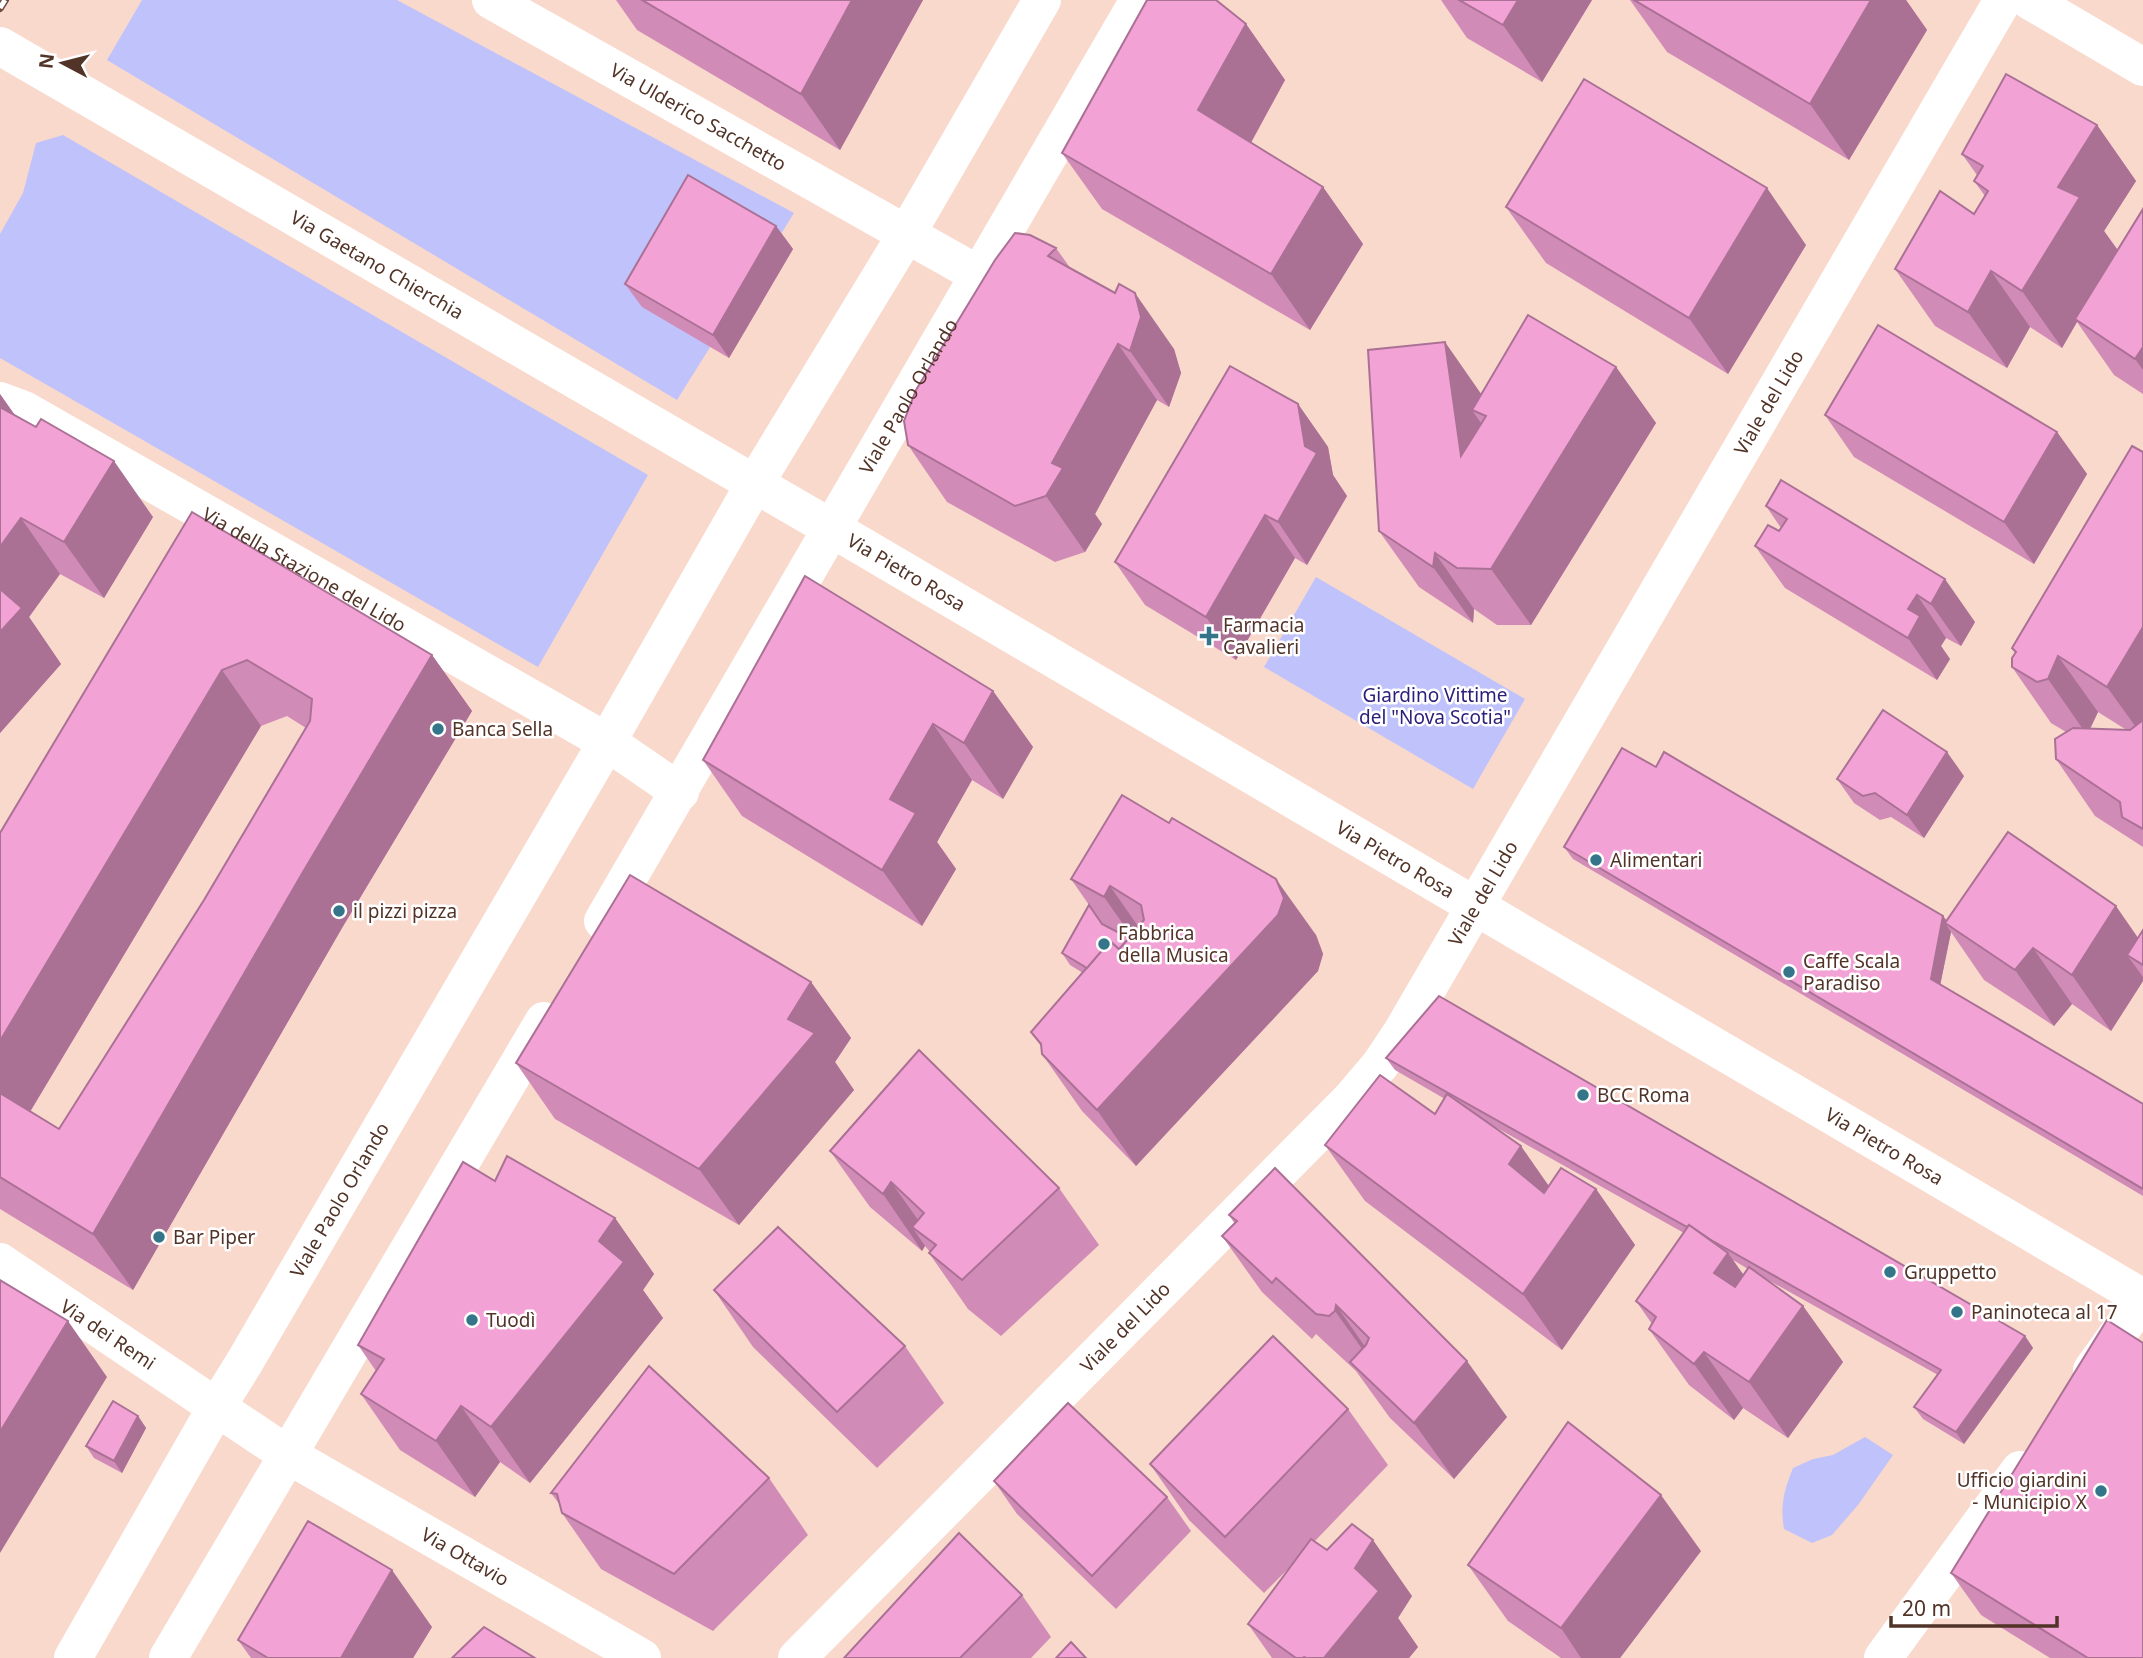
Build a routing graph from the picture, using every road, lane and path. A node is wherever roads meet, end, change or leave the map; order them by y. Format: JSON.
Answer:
{"nodes":[{"id":1,"x":491,"y":0,"type":"edge"},
{"id":2,"x":1042,"y":0,"type":"edge"},
{"id":3,"x":1139,"y":0,"type":"edge"},
{"id":4,"x":2003,"y":0,"type":"edge"},
{"id":5,"x":2029,"y":0,"type":"edge"},
{"id":6,"x":0,"y":46,"type":"edge"},
{"id":7,"x":2143,"y":67,"type":"edge"},
{"id":8,"x":906,"y":235,"type":"junction"},
{"id":9,"x":979,"y":275,"type":"junction"},
{"id":10,"x":0,"y":401,"type":"edge"},
{"id":11,"x":754,"y":485,"type":"junction"},
{"id":12,"x":831,"y":528,"type":"junction"},
{"id":13,"x":607,"y":743,"type":"junction"},
{"id":14,"x":680,"y":792,"type":"junction"},
{"id":15,"x":1474,"y":906,"type":"junction"},
{"id":16,"x":589,"y":946,"type":"edge"},
{"id":17,"x":561,"y":993,"type":"edge"},
{"id":18,"x":0,"y":1262,"type":"edge"},
{"id":19,"x":2143,"y":1299,"type":"edge"},
{"id":20,"x":2070,"y":1401,"type":"edge"},
{"id":21,"x":215,"y":1408,"type":"junction"},
{"id":22,"x":2038,"y":1445,"type":"edge"},
{"id":23,"x":288,"y":1455,"type":"junction"},
{"id":24,"x":1887,"y":1657,"type":"edge"},
{"id":25,"x":73,"y":1658,"type":"edge"},
{"id":26,"x":169,"y":1658,"type":"edge"},
{"id":27,"x":642,"y":1658,"type":"edge"},
{"id":28,"x":797,"y":1658,"type":"edge"}],
"edges":[{"from":1,"to":8,"type":"street","name":"Via Ulderico Sacchetto"},
{"from":2,"to":8,"type":"street","name":"Viale Paolo Orlando"},
{"from":3,"to":9,"type":"street","name":"Viale Paolo Orlando"},
{"from":4,"to":15,"type":"street","name":"Viale del Lido"},
{"from":5,"to":7,"type":"street"},
{"from":6,"to":11,"type":"street","name":"Via Gaetano Chierchia"},
{"from":8,"to":9,"type":"street","name":"Via Ulderico Sacchetto"},
{"from":8,"to":11,"type":"street","name":"Viale Paolo Orlando"},
{"from":9,"to":12,"type":"street","name":"Viale Paolo Orlando"},
{"from":10,"to":13,"type":"street","name":"Via della Stazione del Lido"},
{"from":11,"to":12,"type":"street","name":"Via Pietro Rosa"},
{"from":11,"to":13,"type":"street","name":"Viale Paolo Orlando"},
{"from":12,"to":14,"type":"street","name":"Viale Paolo Orlando"},
{"from":12,"to":15,"type":"street","name":"Via Pietro Rosa"},
{"from":13,"to":14,"type":"street"},
{"from":13,"to":21,"type":"street","name":"Viale Paolo Orlando"},
{"from":14,"to":16,"type":"street","name":"Viale Paolo Orlando"},
{"from":15,"to":19,"type":"street","name":"Via Pietro Rosa"},
{"from":15,"to":28,"type":"street","name":"Viale del Lido"},
{"from":17,"to":23,"type":"street"},
{"from":18,"to":21,"type":"street","name":"Via dei Remi"},
{"from":19,"to":20,"type":"street"},
{"from":21,"to":23,"type":"street","name":"Via dei Remi"},
{"from":21,"to":25,"type":"street","name":"Viale Paolo Orlando"},
{"from":22,"to":24,"type":"street"},
{"from":23,"to":26,"type":"street"},
{"from":23,"to":27,"type":"street","name":"Via Ottavio"}]}
